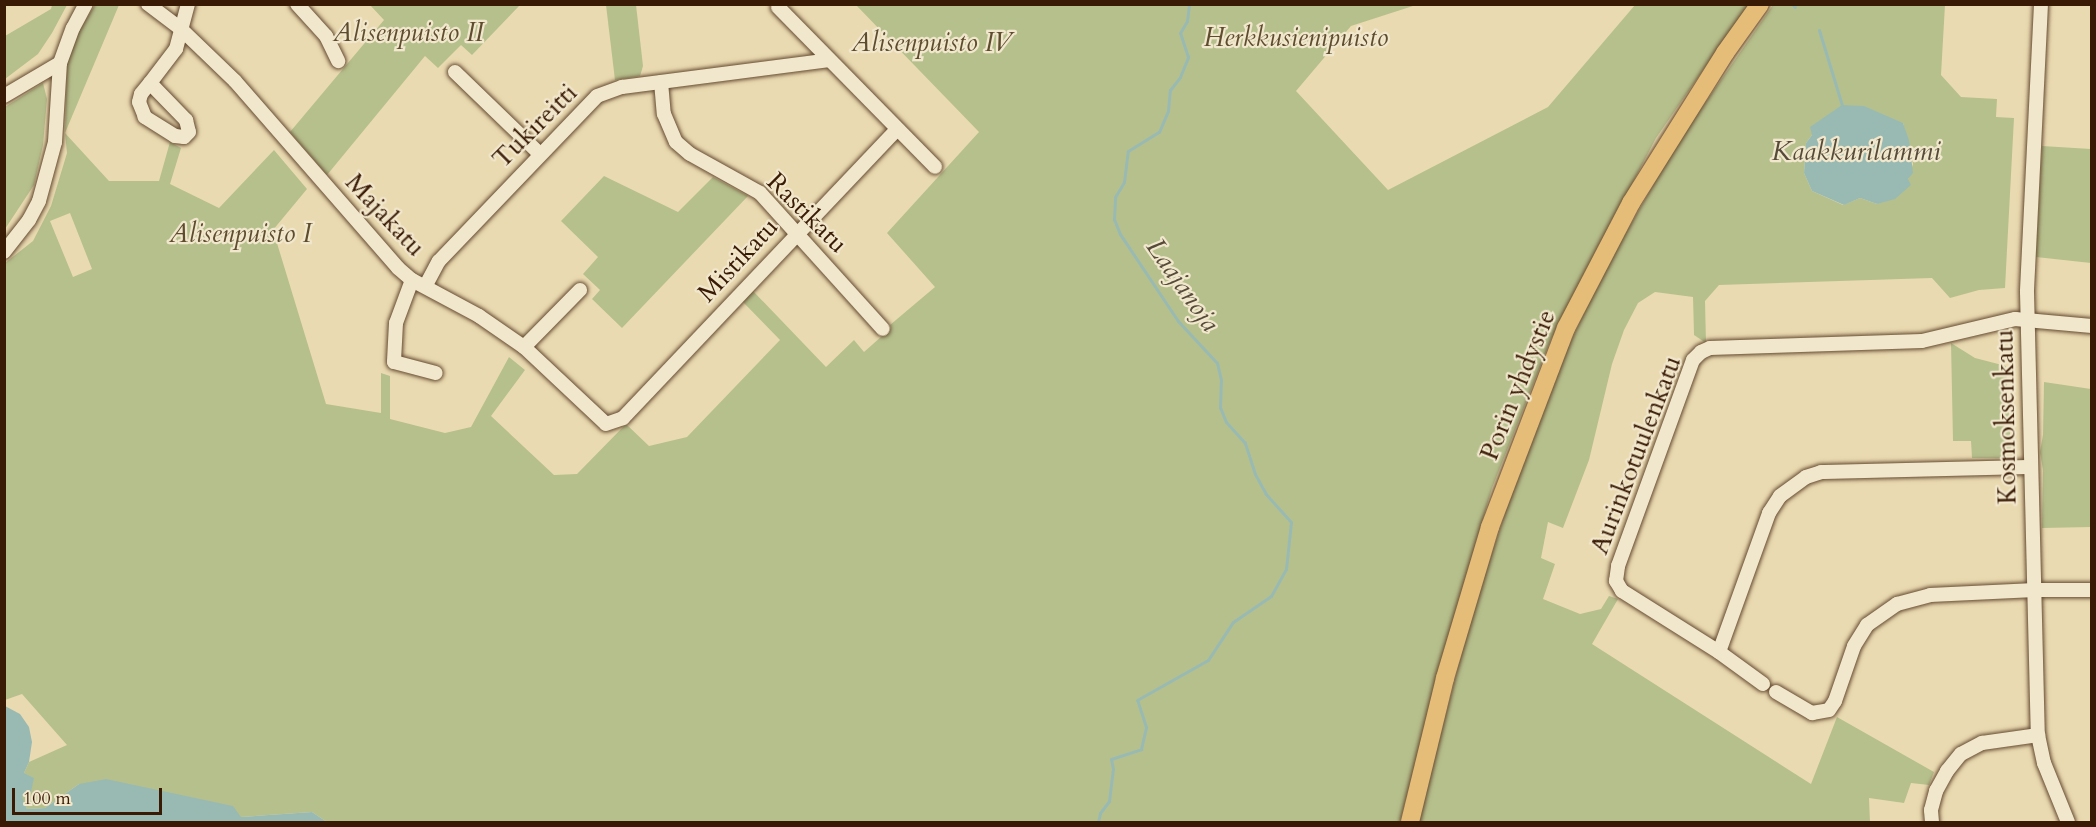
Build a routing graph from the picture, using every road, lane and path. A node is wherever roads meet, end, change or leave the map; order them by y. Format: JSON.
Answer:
{"nodes":[{"id":1,"x":86,"y":4,"type":"edge"},
{"id":2,"x":148,"y":4,"type":"edge"},
{"id":3,"x":188,"y":4,"type":"edge"},
{"id":4,"x":297,"y":4,"type":"edge"},
{"id":5,"x":1760,"y":4,"type":"edge"},
{"id":6,"x":2042,"y":4,"type":"edge"},
{"id":7,"x":778,"y":7,"type":"dead end"},
{"id":8,"x":181,"y":29,"type":"junction"},
{"id":9,"x":829,"y":60,"type":"junction"},
{"id":10,"x":338,"y":61,"type":"dead end"},
{"id":11,"x":60,"y":63,"type":"junction"},
{"id":12,"x":455,"y":72,"type":"dead end"},
{"id":13,"x":661,"y":82,"type":"junction"},
{"id":14,"x":150,"y":83,"type":"dead end"},
{"id":15,"x":4,"y":96,"type":"edge"},
{"id":16,"x":897,"y":129,"type":"junction"},
{"id":17,"x":540,"y":154,"type":"junction"},
{"id":18,"x":935,"y":167,"type":"dead end"},
{"id":19,"x":796,"y":233,"type":"junction"},
{"id":20,"x":4,"y":252,"type":"edge"},
{"id":21,"x":412,"y":280,"type":"junction"},
{"id":22,"x":426,"y":285,"type":"junction"},
{"id":23,"x":580,"y":290,"type":"dead end"},
{"id":24,"x":2028,"y":318,"type":"junction"},
{"id":25,"x":2091,"y":326,"type":"edge"},
{"id":26,"x":883,"y":328,"type":"dead end"},
{"id":27,"x":524,"y":347,"type":"junction"},
{"id":28,"x":436,"y":373,"type":"dead end"},
{"id":29,"x":613,"y":424,"type":"joint"},
{"id":30,"x":2031,"y":467,"type":"junction"},
{"id":31,"x":2035,"y":590,"type":"junction"},
{"id":32,"x":2091,"y":590,"type":"edge"},
{"id":33,"x":1719,"y":652,"type":"junction"},
{"id":34,"x":1764,"y":684,"type":"dead end"},
{"id":35,"x":1776,"y":692,"type":"dead end"},
{"id":36,"x":2038,"y":735,"type":"junction"},
{"id":37,"x":1410,"y":822,"type":"edge"},
{"id":38,"x":1932,"y":822,"type":"edge"},
{"id":39,"x":2068,"y":822,"type":"edge"}],
"edges":[{"from":1,"to":11,"type":"street"},
{"from":2,"to":8,"type":"street","name":"Majakatu"},
{"from":3,"to":8,"type":"street"},
{"from":4,"to":10,"type":"street"},
{"from":5,"to":37,"type":"main road","name":"Porin yhdystie"},
{"from":6,"to":24,"type":"street","name":"Kosmoksenkatu"},
{"from":7,"to":9,"type":"street"},
{"from":8,"to":14,"type":"street"},
{"from":8,"to":21,"type":"street","name":"Majakatu"},
{"from":9,"to":13,"type":"street","name":"Tukireitti"},
{"from":9,"to":16,"type":"street"},
{"from":11,"to":15,"type":"street"},
{"from":11,"to":20,"type":"street"},
{"from":12,"to":17,"type":"street"},
{"from":13,"to":17,"type":"street","name":"Tukireitti"},
{"from":13,"to":19,"type":"street","name":"Rastikatu"},
{"from":16,"to":18,"type":"street"},
{"from":16,"to":19,"type":"street","name":"Mistikatu"},
{"from":17,"to":22,"type":"street","name":"Tukireitti"},
{"from":19,"to":26,"type":"street","name":"Rastikatu"},
{"from":19,"to":29,"type":"street","name":"Mistikatu"},
{"from":21,"to":22,"type":"street","name":"Majakatu"},
{"from":21,"to":28,"type":"street"},
{"from":22,"to":27,"type":"street","name":"Majakatu"},
{"from":23,"to":27,"type":"street"},
{"from":24,"to":25,"type":"street"},
{"from":24,"to":30,"type":"street","name":"Kosmoksenkatu"},
{"from":24,"to":33,"type":"street","name":"Aurinkotuulenkatu"},
{"from":27,"to":29,"type":"street","name":"Majakatu"},
{"from":30,"to":31,"type":"street","name":"Kosmoksenkatu"},
{"from":30,"to":33,"type":"street"},
{"from":31,"to":32,"type":"street"},
{"from":31,"to":35,"type":"street"},
{"from":31,"to":36,"type":"street","name":"Kosmoksenkatu"},
{"from":33,"to":34,"type":"street","name":"Aurinkotuulenkatu"},
{"from":36,"to":38,"type":"street"},
{"from":36,"to":39,"type":"street","name":"Kosmoksenkatu"}]}
